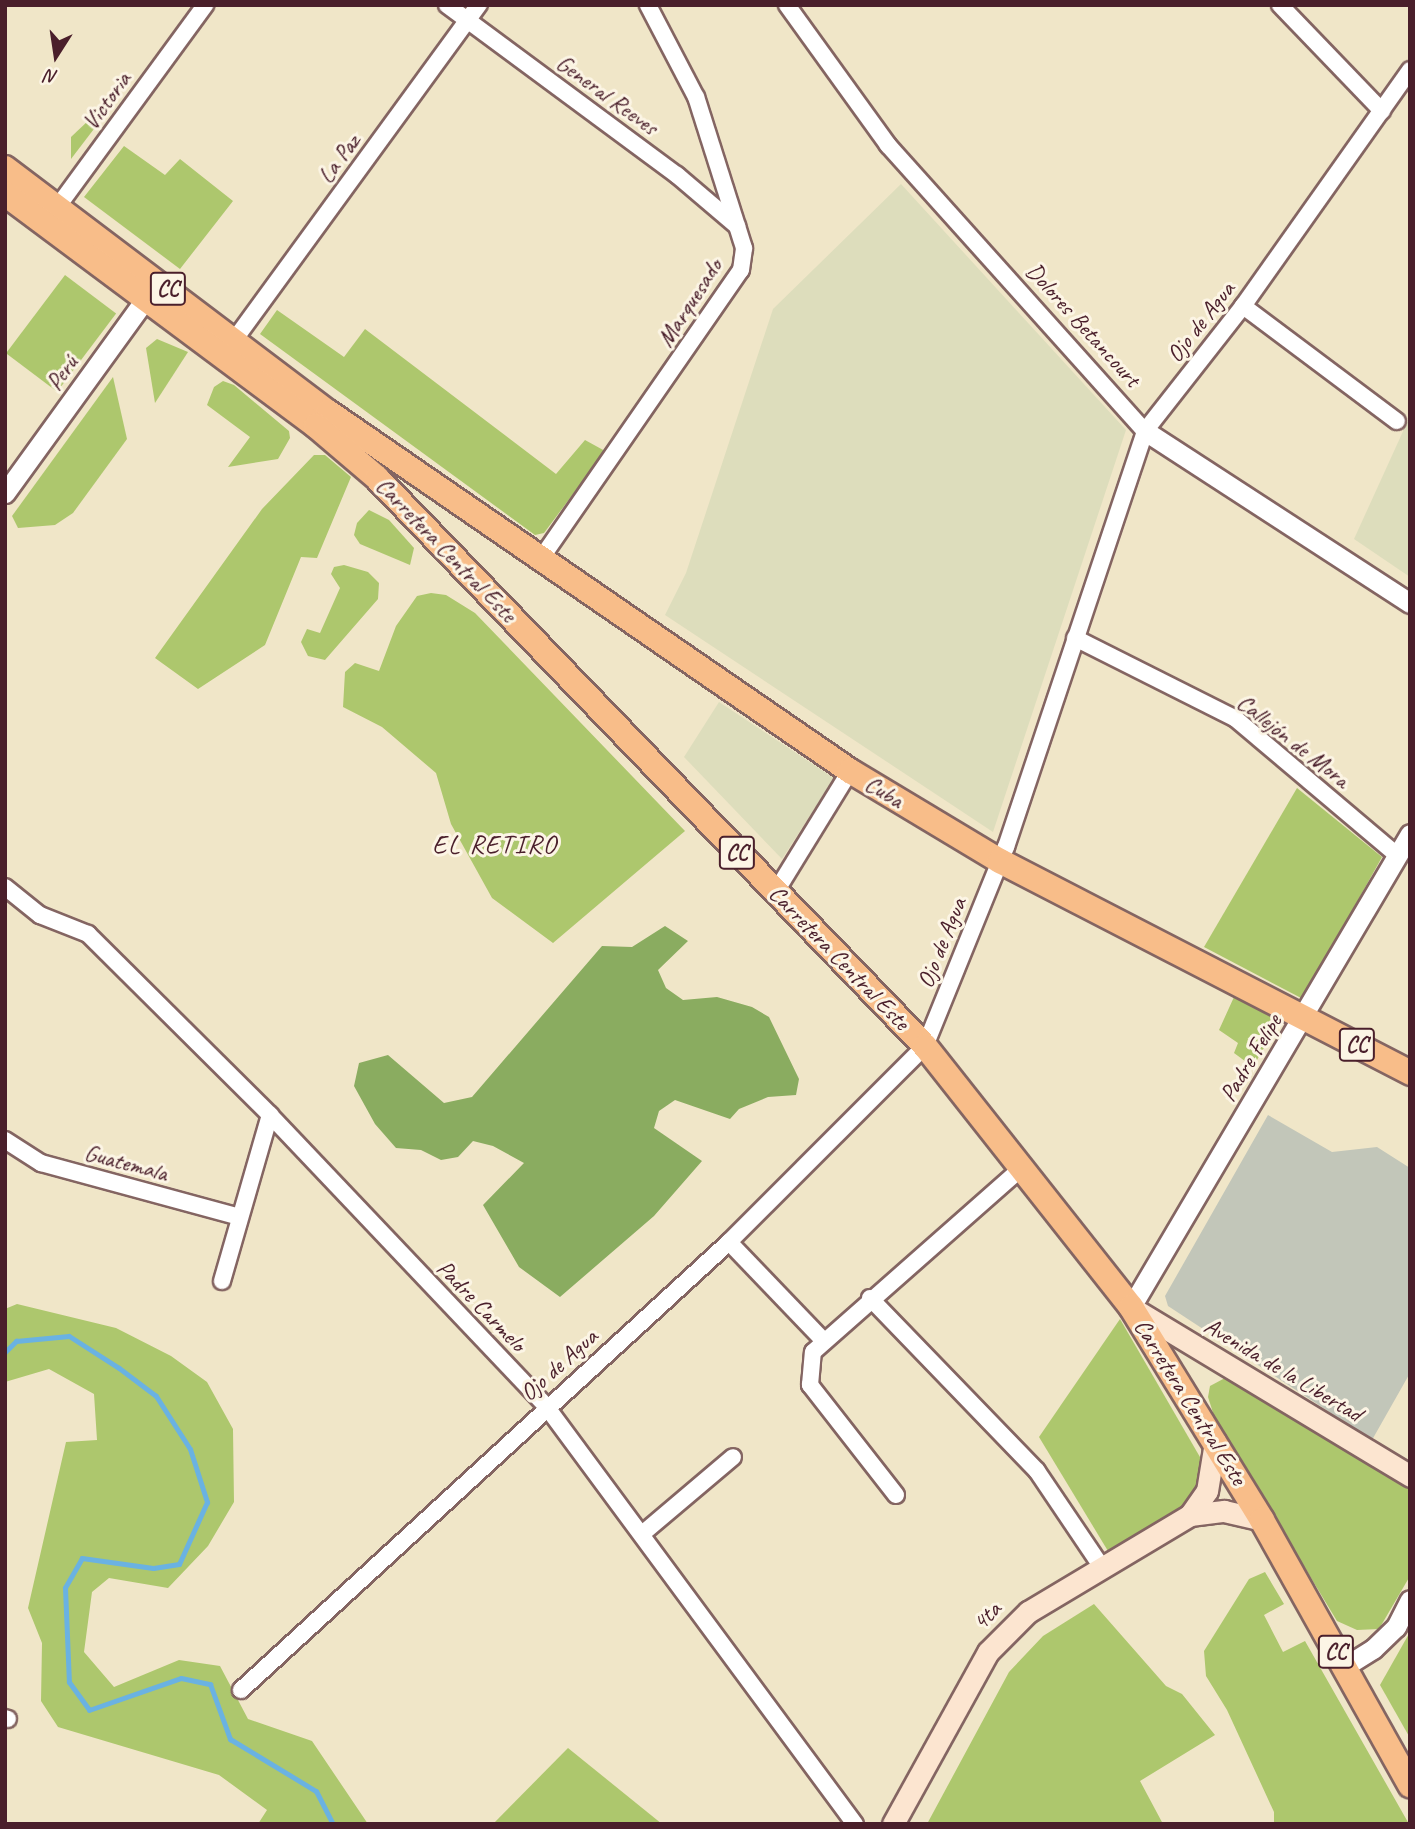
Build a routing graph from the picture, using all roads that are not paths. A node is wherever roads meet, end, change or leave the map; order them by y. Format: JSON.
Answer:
{"nodes":[{"id":1,"x":205,"y":5,"type":"edge"},
{"id":2,"x":447,"y":5,"type":"edge"},
{"id":3,"x":480,"y":5,"type":"edge"},
{"id":4,"x":648,"y":5,"type":"edge"},
{"id":5,"x":787,"y":5,"type":"edge"},
{"id":6,"x":1280,"y":5,"type":"edge"},
{"id":7,"x":468,"y":20,"type":"junction"},
{"id":8,"x":1410,"y":70,"type":"edge"},
{"id":9,"x":1382,"y":111,"type":"junction"},
{"id":10,"x":5,"y":168,"type":"edge"},
{"id":11,"x":5,"y":194,"type":"edge"},
{"id":12,"x":51,"y":215,"type":"junction"},
{"id":13,"x":737,"y":226,"type":"junction"},
{"id":14,"x":145,"y":299,"type":"junction"},
{"id":15,"x":1242,"y":306,"type":"junction"},
{"id":16,"x":235,"y":339,"type":"junction"},
{"id":17,"x":1398,"y":421,"type":"dead end"},
{"id":18,"x":1145,"y":431,"type":"junction"},
{"id":19,"x":390,"y":456,"type":"joint"},
{"id":20,"x":438,"y":489,"type":"junction"},
{"id":21,"x":5,"y":493,"type":"edge"},
{"id":22,"x":470,"y":510,"type":"junction"},
{"id":23,"x":417,"y":517,"type":"junction"},
{"id":24,"x":444,"y":547,"type":"junction"},
{"id":25,"x":540,"y":560,"type":"junction"},
{"id":26,"x":1410,"y":603,"type":"edge"},
{"id":27,"x":1075,"y":638,"type":"junction"},
{"id":28,"x":850,"y":771,"type":"junction"},
{"id":29,"x":1410,"y":834,"type":"edge"},
{"id":30,"x":1398,"y":856,"type":"junction"},
{"id":31,"x":1000,"y":862,"type":"junction"},
{"id":32,"x":5,"y":887,"type":"edge"},
{"id":33,"x":775,"y":893,"type":"junction"},
{"id":34,"x":1304,"y":1017,"type":"junction"},
{"id":35,"x":925,"y":1046,"type":"junction"},
{"id":36,"x":1410,"y":1073,"type":"edge"},
{"id":37,"x":270,"y":1115,"type":"junction"},
{"id":38,"x":5,"y":1140,"type":"edge"},
{"id":39,"x":1023,"y":1167,"type":"junction"},
{"id":40,"x":240,"y":1217,"type":"junction"},
{"id":41,"x":729,"y":1242,"type":"junction"},
{"id":42,"x":222,"y":1281,"type":"dead end"},
{"id":43,"x":870,"y":1298,"type":"junction"},
{"id":44,"x":1131,"y":1307,"type":"junction"},
{"id":45,"x":823,"y":1340,"type":"junction"},
{"id":46,"x":546,"y":1406,"type":"junction"},
{"id":47,"x":1215,"y":1442,"type":"junction"},
{"id":48,"x":733,"y":1457,"type":"dead end"},
{"id":49,"x":1410,"y":1476,"type":"edge"},
{"id":50,"x":896,"y":1494,"type":"dead end"},
{"id":51,"x":1190,"y":1515,"type":"junction"},
{"id":52,"x":1262,"y":1520,"type":"junction"},
{"id":53,"x":642,"y":1534,"type":"junction"},
{"id":54,"x":1101,"y":1566,"type":"junction"},
{"id":55,"x":1410,"y":1600,"type":"edge"},
{"id":56,"x":1344,"y":1667,"type":"junction"},
{"id":57,"x":241,"y":1690,"type":"dead end"},
{"id":58,"x":1410,"y":1785,"type":"edge"},
{"id":59,"x":855,"y":1824,"type":"edge"},
{"id":60,"x":893,"y":1824,"type":"edge"}],
"edges":[{"from":1,"to":12,"type":"street","name":"Victoria"},
{"from":2,"to":7,"type":"street","name":"General Reeves"},
{"from":3,"to":7,"type":"street","name":"La Paz"},
{"from":4,"to":13,"type":"street","name":"Marquesado"},
{"from":5,"to":18,"type":"street","name":"Dolores Betancourt"},
{"from":6,"to":9,"type":"street"},
{"from":7,"to":13,"type":"street","name":"General Reeves"},
{"from":7,"to":16,"type":"street","name":"La Paz"},
{"from":8,"to":9,"type":"street","name":"Ojo de Agua"},
{"from":9,"to":15,"type":"street","name":"Ojo de Agua"},
{"from":10,"to":12,"type":"main road","name":"Carretera Central Este","number":"CC"},
{"from":11,"to":12,"type":"main road","name":"Carretera Central Este","number":"CC"},
{"from":12,"to":14,"type":"main road","name":"Carretera Central Este","number":"CC"},
{"from":13,"to":25,"type":"street","name":"Marquesado"},
{"from":14,"to":16,"type":"main road","name":"Carretera Central Este","number":"CC"},
{"from":14,"to":21,"type":"street","name":"Perú"},
{"from":14,"to":23,"type":"main road","name":"Carretera Central Este","number":"CC"},
{"from":15,"to":17,"type":"street"},
{"from":15,"to":18,"type":"street","name":"Ojo de Agua"},
{"from":16,"to":19,"type":"main road","name":"Carretera Central Este","number":"CC"},
{"from":18,"to":26,"type":"street","name":"Dolores Betancourt"},
{"from":18,"to":27,"type":"street","name":"Ojo de Agua"},
{"from":19,"to":20,"type":"main road","name":"Cuba","number":"CC"},
{"from":20,"to":22,"type":"main road","name":"Cuba","number":"CC"},
{"from":20,"to":23,"type":"main road"},
{"from":22,"to":24,"type":"main road"},
{"from":22,"to":25,"type":"main road","name":"Cuba","number":"CC"},
{"from":23,"to":24,"type":"main road","name":"Carretera Central Este","number":"CC"},
{"from":24,"to":33,"type":"main road","name":"Carretera Central Este","number":"CC"},
{"from":25,"to":28,"type":"main road","name":"Cuba","number":"CC"},
{"from":27,"to":30,"type":"street","name":"Callejón de Mora"},
{"from":27,"to":31,"type":"street","name":"Ojo de Agua"},
{"from":28,"to":31,"type":"main road","name":"Cuba","number":"CC"},
{"from":28,"to":33,"type":"street"},
{"from":29,"to":30,"type":"street","name":"Padre Felipe"},
{"from":30,"to":34,"type":"street","name":"Padre Felipe"},
{"from":31,"to":34,"type":"main road","name":"Cuba","number":"CC"},
{"from":31,"to":35,"type":"street","name":"Ojo de Agua"},
{"from":32,"to":37,"type":"street","name":"Padre Carmelo"},
{"from":33,"to":35,"type":"main road","name":"Carretera Central Este","number":"CC"},
{"from":34,"to":36,"type":"main road","name":"Cuba","number":"CC"},
{"from":34,"to":44,"type":"street","name":"Padre Felipe"},
{"from":35,"to":39,"type":"main road","name":"Carretera Central Este","number":"CC"},
{"from":35,"to":41,"type":"street","name":"Ojo de Agua"},
{"from":37,"to":40,"type":"street"},
{"from":37,"to":46,"type":"street","name":"Padre Carmelo"},
{"from":38,"to":40,"type":"street","name":"Guatemala"},
{"from":39,"to":43,"type":"street"},
{"from":39,"to":44,"type":"main road","name":"Carretera Central Este","number":"CC"},
{"from":40,"to":42,"type":"street"},
{"from":41,"to":45,"type":"street"},
{"from":41,"to":46,"type":"street","name":"Ojo de Agua"},
{"from":43,"to":45,"type":"street"},
{"from":43,"to":54,"type":"street"},
{"from":44,"to":47,"type":"main road","name":"Carretera Central Este","number":"CC"},
{"from":44,"to":49,"type":"main road","name":"Avenida de la Libertad"},
{"from":45,"to":50,"type":"street"},
{"from":46,"to":53,"type":"street","name":"Padre Carmelo"},
{"from":46,"to":57,"type":"street","name":"Ojo de Agua"},
{"from":47,"to":51,"type":"main road","name":"4ta"},
{"from":47,"to":52,"type":"main road","name":"Carretera Central Este","number":"CC"},
{"from":48,"to":53,"type":"street"},
{"from":51,"to":52,"type":"main road","name":"4ta"},
{"from":51,"to":54,"type":"main road","name":"4ta"},
{"from":52,"to":56,"type":"main road","name":"Carretera Central Este","number":"CC"},
{"from":53,"to":59,"type":"street","name":"Padre Carmelo"},
{"from":54,"to":60,"type":"main road","name":"4ta"},
{"from":55,"to":56,"type":"street"},
{"from":56,"to":58,"type":"main road","name":"Carretera Central Este","number":"CC"}]}
